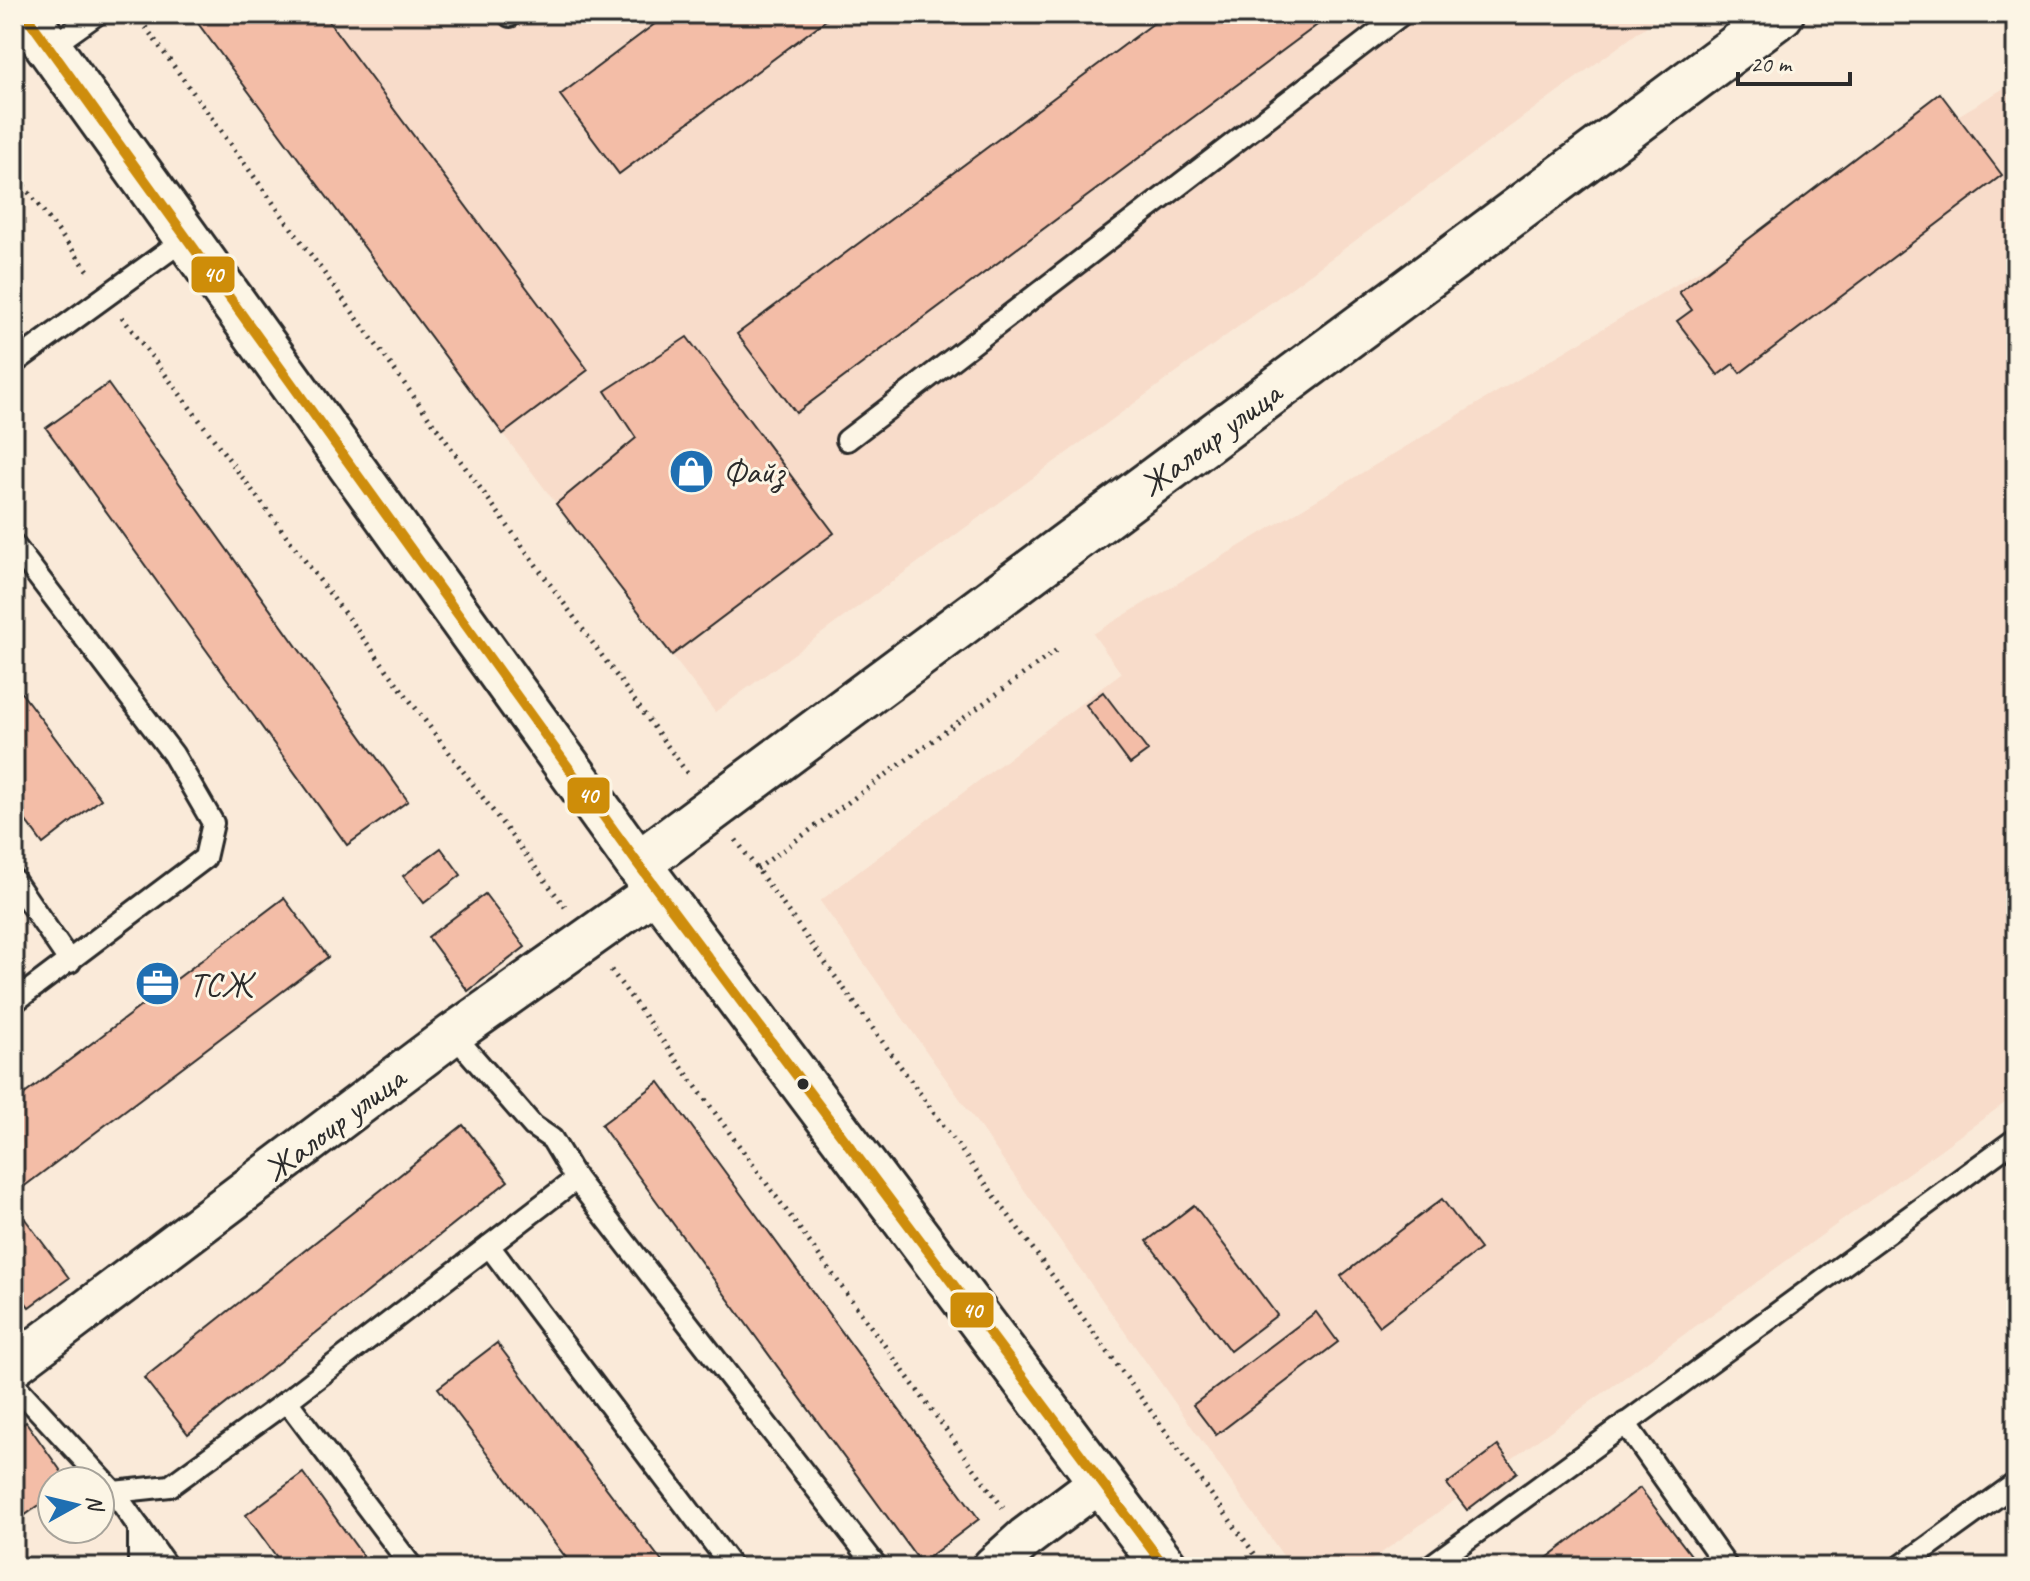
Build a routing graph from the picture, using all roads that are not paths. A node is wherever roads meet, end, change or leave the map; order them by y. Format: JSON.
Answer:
{"nodes":[{"id":1,"x":97,"y":14,"type":"edge"},
{"id":2,"x":1402,"y":14,"type":"edge"},
{"id":3,"x":1781,"y":14,"type":"edge"},
{"id":4,"x":37,"y":31,"type":"edge"},
{"id":5,"x":186,"y":238,"type":"junction"},
{"id":6,"x":14,"y":363,"type":"edge"},
{"id":7,"x":847,"y":440,"type":"dead end"},
{"id":8,"x":14,"y":545,"type":"edge"},
{"id":9,"x":648,"y":877,"type":"junction"},
{"id":10,"x":14,"y":880,"type":"edge"},
{"id":11,"x":70,"y":962,"type":"junction"},
{"id":12,"x":14,"y":1002,"type":"edge"},
{"id":13,"x":453,"y":1034,"type":"junction"},
{"id":14,"x":2016,"y":1139,"type":"edge"},
{"id":15,"x":576,"y":1179,"type":"junction"},
{"id":16,"x":489,"y":1246,"type":"junction"},
{"id":17,"x":14,"y":1365,"type":"edge"},
{"id":18,"x":14,"y":1384,"type":"edge"},
{"id":19,"x":287,"y":1401,"type":"junction"},
{"id":20,"x":1625,"y":1423,"type":"junction"},
{"id":21,"x":89,"y":1465,"type":"edge"},
{"id":22,"x":1101,"y":1481,"type":"junction"},
{"id":23,"x":2016,"y":1483,"type":"edge"},
{"id":24,"x":116,"y":1492,"type":"edge"},
{"id":25,"x":116,"y":1495,"type":"edge"},
{"id":26,"x":139,"y":1527,"type":"junction"},
{"id":27,"x":139,"y":1567,"type":"edge"},
{"id":28,"x":167,"y":1567,"type":"edge"},
{"id":29,"x":412,"y":1567,"type":"edge"},
{"id":30,"x":732,"y":1567,"type":"edge"},
{"id":31,"x":877,"y":1567,"type":"edge"},
{"id":32,"x":993,"y":1567,"type":"edge"},
{"id":33,"x":1165,"y":1567,"type":"edge"},
{"id":34,"x":1429,"y":1567,"type":"edge"},
{"id":35,"x":1727,"y":1567,"type":"edge"},
{"id":36,"x":1900,"y":1567,"type":"edge"}],
"edges":[{"from":1,"to":4,"type":"lane"},
{"from":2,"to":7,"type":"lane"},
{"from":3,"to":9,"type":"street","name":"Жалоир улица"},
{"from":4,"to":5,"type":"street"},
{"from":5,"to":6,"type":"lane"},
{"from":5,"to":9,"type":"street"},
{"from":8,"to":11,"type":"lane"},
{"from":9,"to":13,"type":"street","name":"Жалоир улица"},
{"from":9,"to":22,"type":"street"},
{"from":10,"to":11,"type":"lane"},
{"from":11,"to":12,"type":"lane"},
{"from":13,"to":15,"type":"lane"},
{"from":13,"to":17,"type":"street","name":"Жалоир улица"},
{"from":14,"to":20,"type":"lane"},
{"from":15,"to":16,"type":"lane"},
{"from":15,"to":31,"type":"lane"},
{"from":16,"to":19,"type":"lane"},
{"from":16,"to":30,"type":"lane"},
{"from":18,"to":21,"type":"lane"},
{"from":19,"to":24,"type":"lane"},
{"from":19,"to":29,"type":"lane"},
{"from":20,"to":34,"type":"lane"},
{"from":20,"to":35,"type":"lane"},
{"from":22,"to":32,"type":"street"},
{"from":22,"to":33,"type":"street"},
{"from":23,"to":36,"type":"lane"},
{"from":25,"to":26,"type":"lane"},
{"from":26,"to":27,"type":"lane"},
{"from":26,"to":28,"type":"lane"}]}
